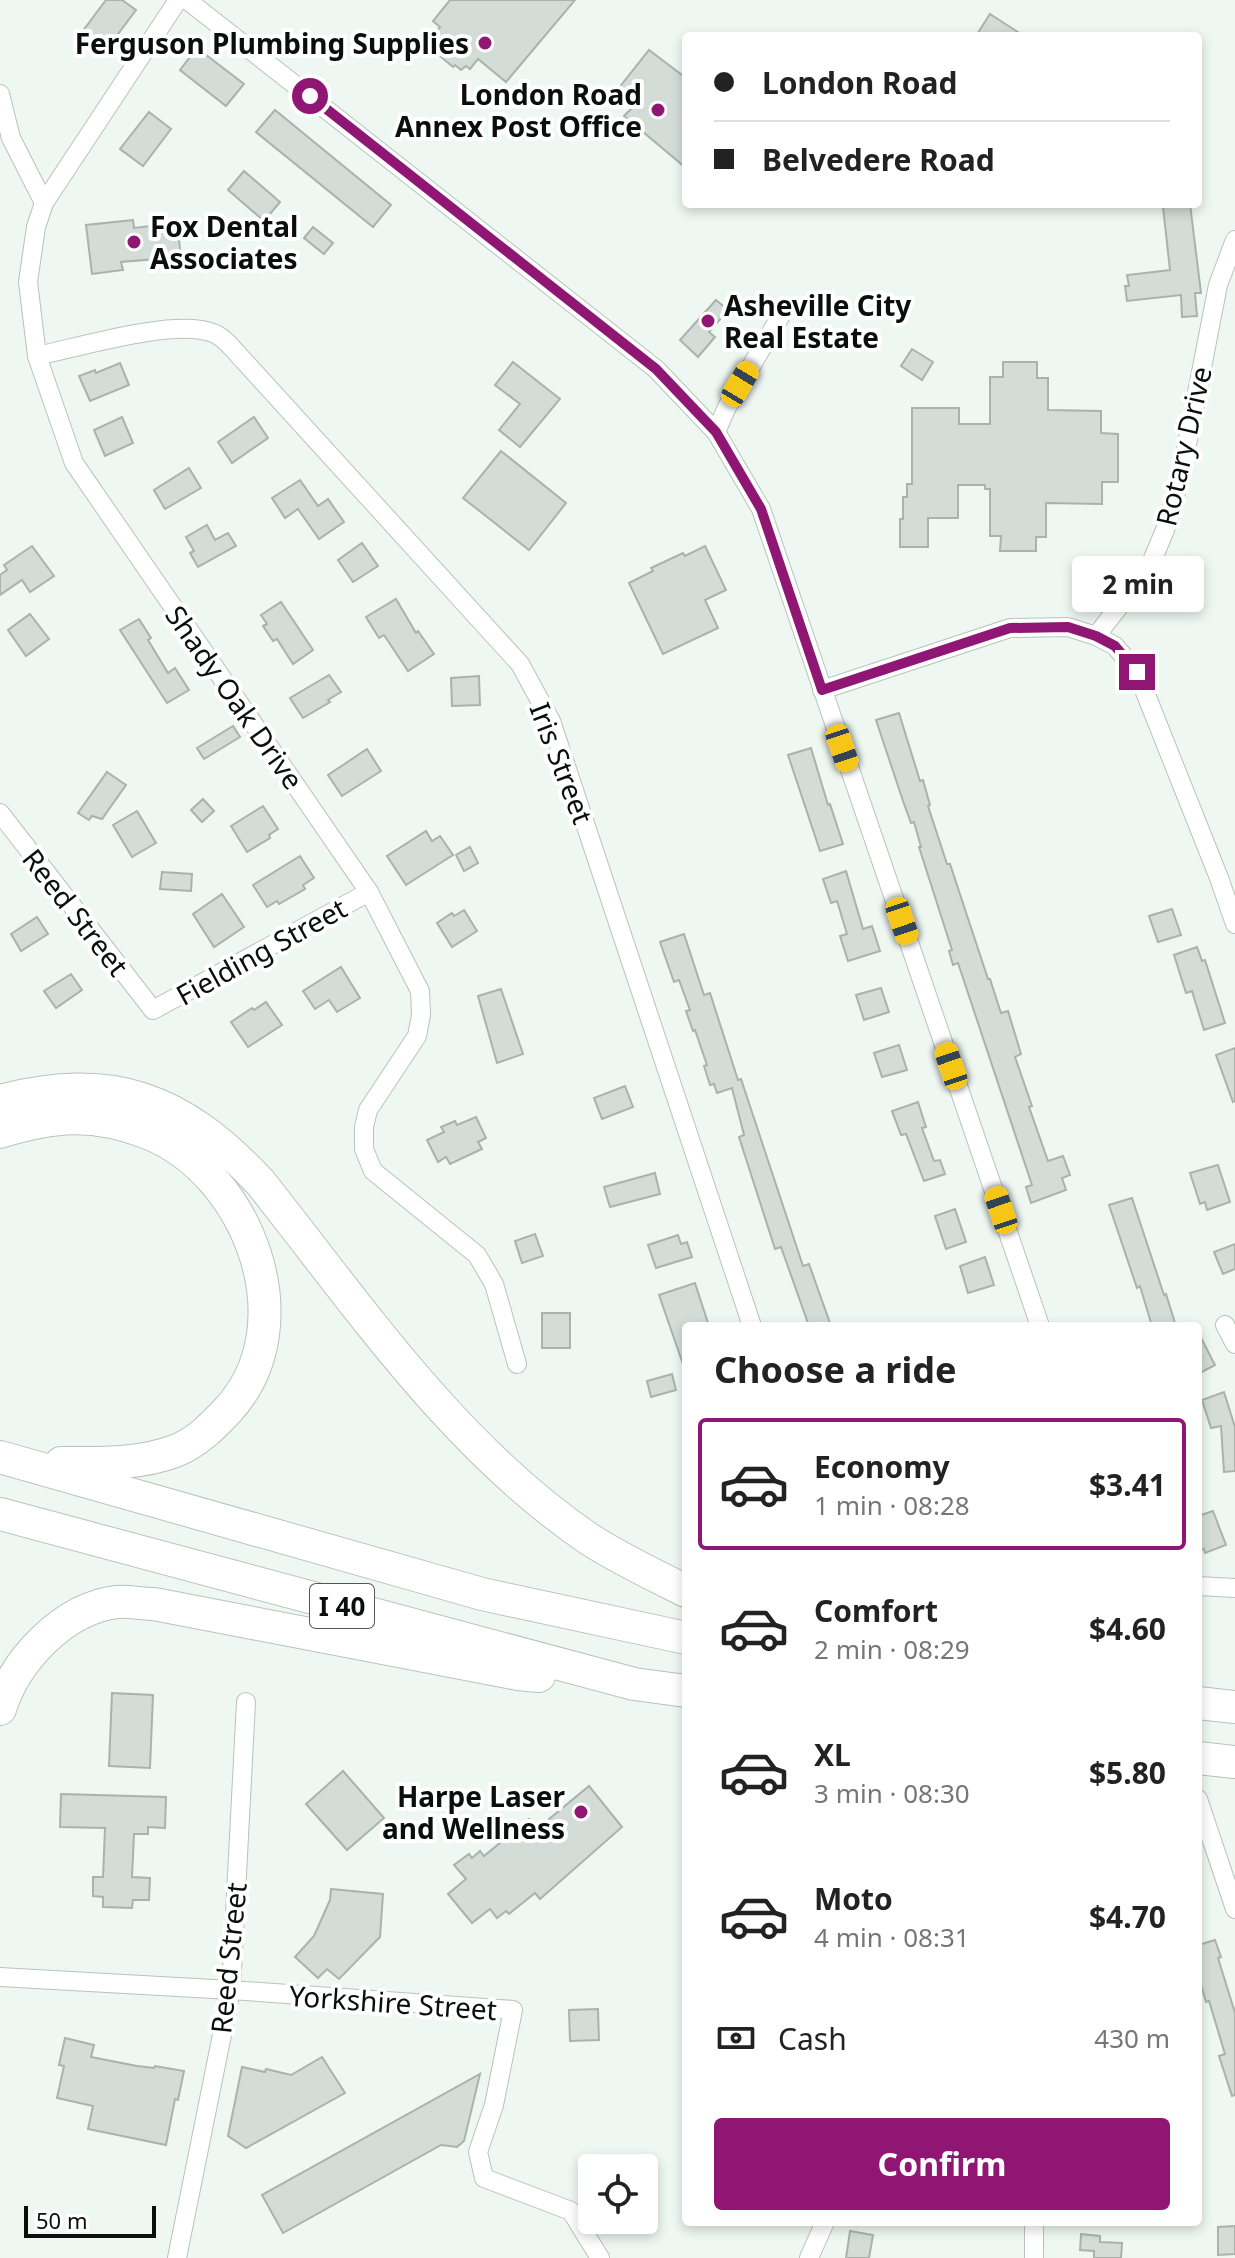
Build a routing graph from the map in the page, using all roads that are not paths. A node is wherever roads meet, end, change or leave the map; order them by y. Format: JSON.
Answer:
{"nodes":[{"id":1,"x":178,"y":0,"type":"edge"},
{"id":2,"x":187,"y":0,"type":"edge"},
{"id":3,"x":0,"y":94,"type":"edge"},
{"id":4,"x":44,"y":203,"type":"junction"},
{"id":5,"x":1235,"y":240,"type":"edge"},
{"id":6,"x":780,"y":317,"type":"dead end"},
{"id":7,"x":37,"y":356,"type":"junction"},
{"id":8,"x":716,"y":432,"type":"junction"},
{"id":9,"x":1096,"y":636,"type":"junction"},
{"id":10,"x":822,"y":690,"type":"junction"},
{"id":11,"x":0,"y":813,"type":"edge"},
{"id":12,"x":1227,"y":878,"type":"edge"},
{"id":13,"x":369,"y":892,"type":"junction"},
{"id":14,"x":1235,"y":924,"type":"edge"},
{"id":15,"x":153,"y":1010,"type":"joint"},
{"id":16,"x":0,"y":1101,"type":"edge"},
{"id":17,"x":0,"y":1132,"type":"edge"},
{"id":18,"x":751,"y":1322,"type":"edge"},
{"id":19,"x":1039,"y":1322,"type":"edge"},
{"id":20,"x":1225,"y":1325,"type":"dead end"},
{"id":21,"x":1235,"y":1344,"type":"edge"},
{"id":22,"x":517,"y":1364,"type":"dead end"},
{"id":23,"x":11,"y":1460,"type":"edge"},
{"id":24,"x":0,"y":1514,"type":"edge"},
{"id":25,"x":1202,"y":1586,"type":"edge"},
{"id":26,"x":1235,"y":1588,"type":"edge"},
{"id":27,"x":682,"y":1589,"type":"edge"},
{"id":28,"x":682,"y":1637,"type":"edge"},
{"id":29,"x":634,"y":1684,"type":"junction"},
{"id":30,"x":682,"y":1690,"type":"edge"},
{"id":31,"x":246,"y":1702,"type":"dead end"},
{"id":32,"x":1202,"y":1703,"type":"edge"},
{"id":33,"x":1235,"y":1707,"type":"edge"},
{"id":34,"x":0,"y":1709,"type":"edge"},
{"id":35,"x":1202,"y":1758,"type":"edge"},
{"id":36,"x":1235,"y":1762,"type":"edge"},
{"id":37,"x":1202,"y":1811,"type":"edge"},
{"id":38,"x":1235,"y":1909,"type":"edge"},
{"id":39,"x":0,"y":1977,"type":"edge"},
{"id":40,"x":231,"y":1990,"type":"junction"},
{"id":41,"x":823,"y":2226,"type":"edge"},
{"id":42,"x":1034,"y":2226,"type":"edge"},
{"id":43,"x":177,"y":2258,"type":"edge"},
{"id":44,"x":600,"y":2258,"type":"edge"},
{"id":45,"x":809,"y":2258,"type":"edge"},
{"id":46,"x":1034,"y":2258,"type":"edge"}],
"edges":[{"from":1,"to":4,"type":"street","name":"Shady Oak Drive"},
{"from":2,"to":8,"type":"street"},
{"from":3,"to":4,"type":"street"},
{"from":4,"to":7,"type":"street","name":"Shady Oak Drive"},
{"from":5,"to":9,"type":"street","name":"Rotary Drive"},
{"from":6,"to":8,"type":"street"},
{"from":7,"to":13,"type":"street","name":"Shady Oak Drive"},
{"from":7,"to":18,"type":"street","name":"Iris Street"},
{"from":8,"to":10,"type":"street"},
{"from":9,"to":10,"type":"street"},
{"from":9,"to":12,"type":"street"},
{"from":10,"to":19,"type":"street"},
{"from":11,"to":15,"type":"street","name":"Reed Street"},
{"from":12,"to":14,"type":"street"},
{"from":13,"to":15,"type":"street","name":"Fielding Street"},
{"from":13,"to":22,"type":"street","name":"Shady Oak Drive"},
{"from":16,"to":27,"type":"highway"},
{"from":17,"to":23,"type":"highway"},
{"from":20,"to":21,"type":"street"},
{"from":23,"to":28,"type":"highway","number":"I 40"},
{"from":24,"to":29,"type":"highway","number":"I 40"},
{"from":25,"to":26,"type":"street"},
{"from":29,"to":30,"type":"highway","number":"I 40"},
{"from":29,"to":34,"type":"highway"},
{"from":31,"to":40,"type":"street","name":"Reed Street"},
{"from":32,"to":33,"type":"highway"},
{"from":35,"to":36,"type":"highway"},
{"from":37,"to":38,"type":"street"},
{"from":39,"to":40,"type":"street","name":"Yorkshire Street"},
{"from":40,"to":43,"type":"street","name":"Reed Street"},
{"from":40,"to":44,"type":"street","name":"Yorkshire Street"},
{"from":41,"to":45,"type":"street"},
{"from":42,"to":46,"type":"street"}]}
